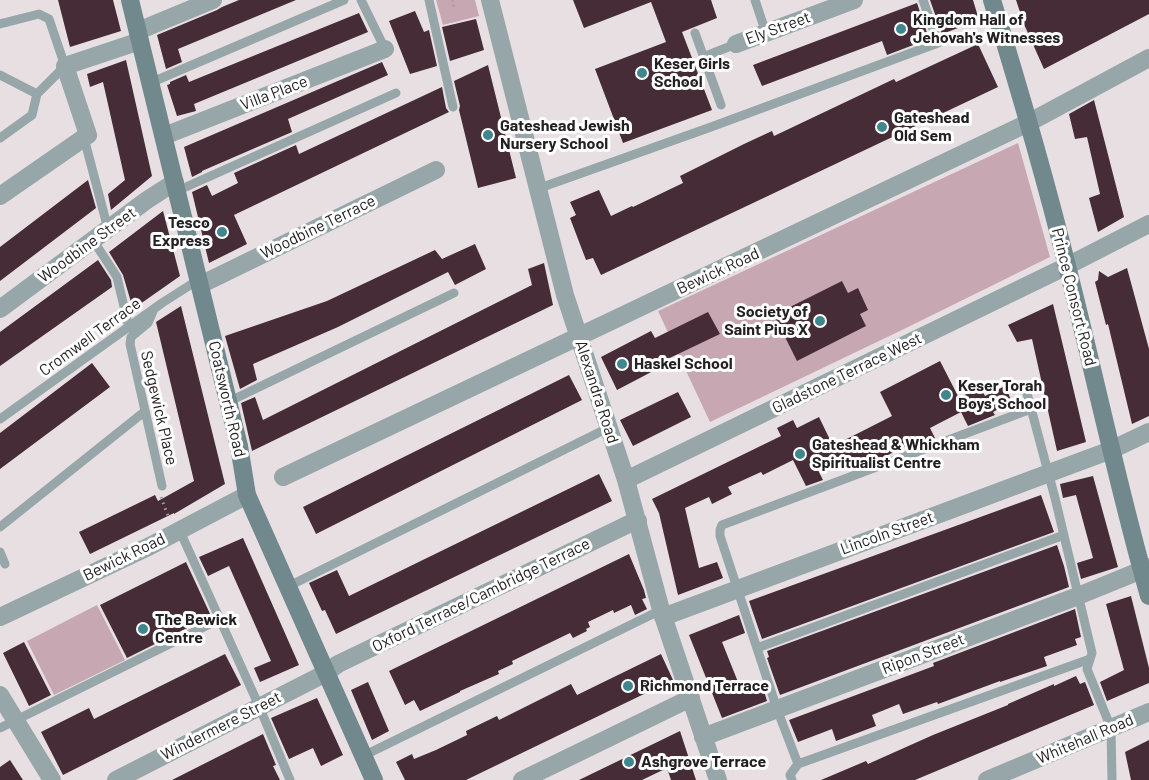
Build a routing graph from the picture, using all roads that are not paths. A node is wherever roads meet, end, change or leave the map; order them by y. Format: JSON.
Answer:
{"nodes":[{"id":1,"x":130,"y":0,"type":"edge"},
{"id":2,"x":213,"y":0,"type":"edge"},
{"id":3,"x":344,"y":0,"type":"edge"},
{"id":4,"x":361,"y":0,"type":"edge"},
{"id":5,"x":429,"y":0,"type":"edge"},
{"id":6,"x":490,"y":0,"type":"edge"},
{"id":7,"x":755,"y":0,"type":"edge"},
{"id":8,"x":854,"y":0,"type":"edge"},
{"id":9,"x":923,"y":0,"type":"edge"},
{"id":10,"x":992,"y":0,"type":"edge"},
{"id":11,"x":0,"y":24,"type":"edge"},
{"id":12,"x":695,"y":33,"type":"dead end"},
{"id":13,"x":766,"y":33,"type":"junction"},
{"id":14,"x":139,"y":36,"type":"junction"},
{"id":15,"x":736,"y":44,"type":"joint"},
{"id":16,"x":385,"y":49,"type":"joint"},
{"id":17,"x":703,"y":57,"type":"junction"},
{"id":18,"x":1149,"y":58,"type":"edge"},
{"id":19,"x":65,"y":66,"type":"junction"},
{"id":20,"x":0,"y":75,"type":"edge"},
{"id":21,"x":150,"y":84,"type":"junction"},
{"id":22,"x":396,"y":93,"type":"dead end"},
{"id":23,"x":37,"y":94,"type":"junction"},
{"id":24,"x":721,"y":105,"type":"dead end"},
{"id":25,"x":453,"y":107,"type":"dead end"},
{"id":26,"x":1030,"y":122,"type":"junction"},
{"id":27,"x":164,"y":136,"type":"junction"},
{"id":28,"x":0,"y":138,"type":"edge"},
{"id":29,"x":84,"y":138,"type":"junction"},
{"id":30,"x":436,"y":170,"type":"dead end"},
{"id":31,"x":176,"y":187,"type":"junction"},
{"id":32,"x":537,"y":189,"type":"junction"},
{"id":33,"x":0,"y":196,"type":"edge"},
{"id":34,"x":1149,"y":225,"type":"edge"},
{"id":35,"x":108,"y":229,"type":"junction"},
{"id":36,"x":93,"y":240,"type":"junction"},
{"id":37,"x":1067,"y":266,"type":"junction"},
{"id":38,"x":199,"y":282,"type":"junction"},
{"id":39,"x":454,"y":293,"type":"dead end"},
{"id":40,"x":0,"y":309,"type":"edge"},
{"id":41,"x":154,"y":309,"type":"junction"},
{"id":42,"x":129,"y":328,"type":"junction"},
{"id":43,"x":578,"y":336,"type":"junction"},
{"id":44,"x":1025,"y":386,"type":"dead end"},
{"id":45,"x":228,"y":402,"type":"junction"},
{"id":46,"x":1031,"y":409,"type":"junction"},
{"id":47,"x":144,"y":412,"type":"junction"},
{"id":48,"x":0,"y":419,"type":"edge"},
{"id":49,"x":609,"y":428,"type":"junction"},
{"id":50,"x":1149,"y":432,"type":"edge"},
{"id":51,"x":1111,"y":450,"type":"junction"},
{"id":52,"x":1048,"y":473,"type":"junction"},
{"id":53,"x":283,"y":477,"type":"dead end"},
{"id":54,"x":626,"y":480,"type":"junction"},
{"id":55,"x":162,"y":486,"type":"road end"},
{"id":56,"x":247,"y":495,"type":"junction"},
{"id":57,"x":638,"y":521,"type":"junction"},
{"id":58,"x":0,"y":527,"type":"edge"},
{"id":59,"x":177,"y":530,"type":"junction"},
{"id":60,"x":1064,"y":535,"type":"junction"},
{"id":61,"x":0,"y":552,"type":"edge"},
{"id":62,"x":5,"y":564,"type":"dead end"},
{"id":63,"x":1145,"y":569,"type":"edge"},
{"id":64,"x":289,"y":586,"type":"junction"},
{"id":65,"x":738,"y":589,"type":"junction"},
{"id":66,"x":1078,"y":596,"type":"junction"},
{"id":67,"x":1149,"y":596,"type":"edge"},
{"id":68,"x":662,"y":614,"type":"junction"},
{"id":69,"x":0,"y":617,"type":"edge"},
{"id":70,"x":220,"y":620,"type":"junction"},
{"id":71,"x":757,"y":648,"type":"junction"},
{"id":72,"x":1090,"y":659,"type":"junction"},
{"id":73,"x":326,"y":673,"type":"junction"},
{"id":74,"x":0,"y":695,"type":"edge"},
{"id":75,"x":691,"y":698,"type":"junction"},
{"id":76,"x":259,"y":706,"type":"junction"},
{"id":77,"x":777,"y":709,"type":"junction"},
{"id":78,"x":1149,"y":712,"type":"edge"},
{"id":79,"x":8,"y":725,"type":"edge"},
{"id":80,"x":1111,"y":728,"type":"junction"},
{"id":81,"x":703,"y":737,"type":"junction"},
{"id":82,"x":363,"y":756,"type":"junction"},
{"id":83,"x":798,"y":764,"type":"junction"},
{"id":84,"x":52,"y":780,"type":"edge"},
{"id":85,"x":116,"y":780,"type":"edge"},
{"id":86,"x":290,"y":780,"type":"edge"},
{"id":87,"x":374,"y":780,"type":"edge"},
{"id":88,"x":522,"y":780,"type":"edge"},
{"id":89,"x":718,"y":780,"type":"edge"},
{"id":90,"x":792,"y":780,"type":"edge"},
{"id":91,"x":987,"y":780,"type":"edge"},
{"id":92,"x":1112,"y":780,"type":"edge"}],
"edges":[{"from":1,"to":14,"type":"street","name":"Coatsworth Road"},
{"from":2,"to":14,"type":"street"},
{"from":3,"to":21,"type":"lane"},
{"from":4,"to":16,"type":"lane"},
{"from":5,"to":25,"type":"lane"},
{"from":6,"to":32,"type":"street","name":"Alexandra Road"},
{"from":7,"to":13,"type":"lane"},
{"from":8,"to":13,"type":"street","name":"Ely Street"},
{"from":9,"to":32,"type":"lane"},
{"from":10,"to":26,"type":"street","name":"Prince Consort Road"},
{"from":11,"to":19,"type":"lane"},
{"from":12,"to":17,"type":"lane"},
{"from":13,"to":15,"type":"street","name":"Ely Street"},
{"from":14,"to":19,"type":"street"},
{"from":14,"to":21,"type":"street","name":"Coatsworth Road"},
{"from":15,"to":17,"type":"lane"},
{"from":16,"to":27,"type":"street","name":"Villa Place"},
{"from":17,"to":24,"type":"lane"},
{"from":18,"to":26,"type":"street","name":"Bewick Road"},
{"from":19,"to":23,"type":"lane"},
{"from":19,"to":29,"type":"street"},
{"from":20,"to":23,"type":"lane"},
{"from":21,"to":27,"type":"street","name":"Coatsworth Road"},
{"from":22,"to":31,"type":"lane"},
{"from":23,"to":28,"type":"lane"},
{"from":26,"to":37,"type":"street","name":"Prince Consort Road"},
{"from":26,"to":43,"type":"street","name":"Bewick Road"},
{"from":27,"to":31,"type":"street","name":"Coatsworth Road"},
{"from":29,"to":33,"type":"street"},
{"from":29,"to":35,"type":"lane"},
{"from":30,"to":38,"type":"street","name":"Woodbine Terrace"},
{"from":31,"to":35,"type":"street","name":"Woodbine Street"},
{"from":31,"to":38,"type":"street","name":"Coatsworth Road"},
{"from":32,"to":43,"type":"street","name":"Alexandra Road"},
{"from":34,"to":37,"type":"street","name":"Gladstone Terrace West"},
{"from":35,"to":36,"type":"street","name":"Woodbine Street"},
{"from":36,"to":40,"type":"street","name":"Woodbine Street"},
{"from":36,"to":42,"type":"lane"},
{"from":37,"to":51,"type":"street","name":"Prince Consort Road"},
{"from":37,"to":54,"type":"street","name":"Gladstone Terrace West"},
{"from":38,"to":41,"type":"lane","name":"Cromwell Terrace"},
{"from":38,"to":45,"type":"street","name":"Coatsworth Road"},
{"from":39,"to":45,"type":"lane"},
{"from":41,"to":42,"type":"lane","name":"Cromwell Terrace"},
{"from":41,"to":47,"type":"lane","name":"Sedgewick Place"},
{"from":42,"to":48,"type":"lane","name":"Cromwell Terrace"},
{"from":43,"to":49,"type":"street","name":"Alexandra Road"},
{"from":43,"to":53,"type":"street","name":"Bewick Road"},
{"from":44,"to":46,"type":"lane"},
{"from":45,"to":56,"type":"street","name":"Coatsworth Road"},
{"from":46,"to":52,"type":"lane"},
{"from":46,"to":65,"type":"lane"},
{"from":47,"to":55,"type":"lane","name":"Sedgewick Place"},
{"from":47,"to":58,"type":"lane"},
{"from":49,"to":54,"type":"street","name":"Alexandra Road"},
{"from":49,"to":64,"type":"lane"},
{"from":50,"to":51,"type":"street","name":"Lincoln Street"},
{"from":51,"to":52,"type":"street","name":"Lincoln Street"},
{"from":51,"to":63,"type":"street","name":"Prince Consort Road"},
{"from":52,"to":60,"type":"lane"},
{"from":52,"to":65,"type":"street","name":"Lincoln Street"},
{"from":54,"to":57,"type":"street","name":"Alexandra Road"},
{"from":56,"to":59,"type":"street","name":"Bewick Road"},
{"from":56,"to":64,"type":"street","name":"Coatsworth Road"},
{"from":57,"to":68,"type":"street","name":"Alexandra Road"},
{"from":57,"to":73,"type":"street","name":"Oxford Terrace/Cambridge Terrace"},
{"from":59,"to":69,"type":"street","name":"Bewick Road"},
{"from":59,"to":70,"type":"lane"},
{"from":60,"to":66,"type":"lane"},
{"from":60,"to":71,"type":"lane"},
{"from":61,"to":62,"type":"lane"},
{"from":63,"to":66,"type":"street","name":"Ripon Street"},
{"from":63,"to":67,"type":"street","name":"Prince Consort Road"},
{"from":64,"to":73,"type":"street","name":"Coatsworth Road"},
{"from":65,"to":68,"type":"street","name":"Lincoln Street"},
{"from":65,"to":71,"type":"lane"},
{"from":66,"to":72,"type":"lane"},
{"from":66,"to":77,"type":"street","name":"Ripon Street"},
{"from":68,"to":75,"type":"street","name":"Alexandra Road"},
{"from":68,"to":82,"type":"lane"},
{"from":70,"to":76,"type":"lane"},
{"from":70,"to":79,"type":"lane"},
{"from":71,"to":77,"type":"lane"},
{"from":72,"to":80,"type":"lane"},
{"from":72,"to":83,"type":"lane"},
{"from":73,"to":76,"type":"street","name":"Windermere Street"},
{"from":73,"to":82,"type":"street","name":"Coatsworth Road"},
{"from":74,"to":79,"type":"street"},
{"from":75,"to":81,"type":"street","name":"Alexandra Road"},
{"from":75,"to":88,"type":"street"},
{"from":76,"to":85,"type":"street","name":"Windermere Street"},
{"from":76,"to":86,"type":"lane"},
{"from":77,"to":81,"type":"street","name":"Ripon Street"},
{"from":77,"to":83,"type":"lane"},
{"from":78,"to":80,"type":"street","name":"Whitehall Road"},
{"from":79,"to":84,"type":"street"},
{"from":80,"to":91,"type":"street","name":"Whitehall Road"},
{"from":80,"to":92,"type":"lane"},
{"from":81,"to":89,"type":"street","name":"Alexandra Road"},
{"from":82,"to":87,"type":"street","name":"Coatsworth Road"},
{"from":83,"to":90,"type":"lane"}]}
